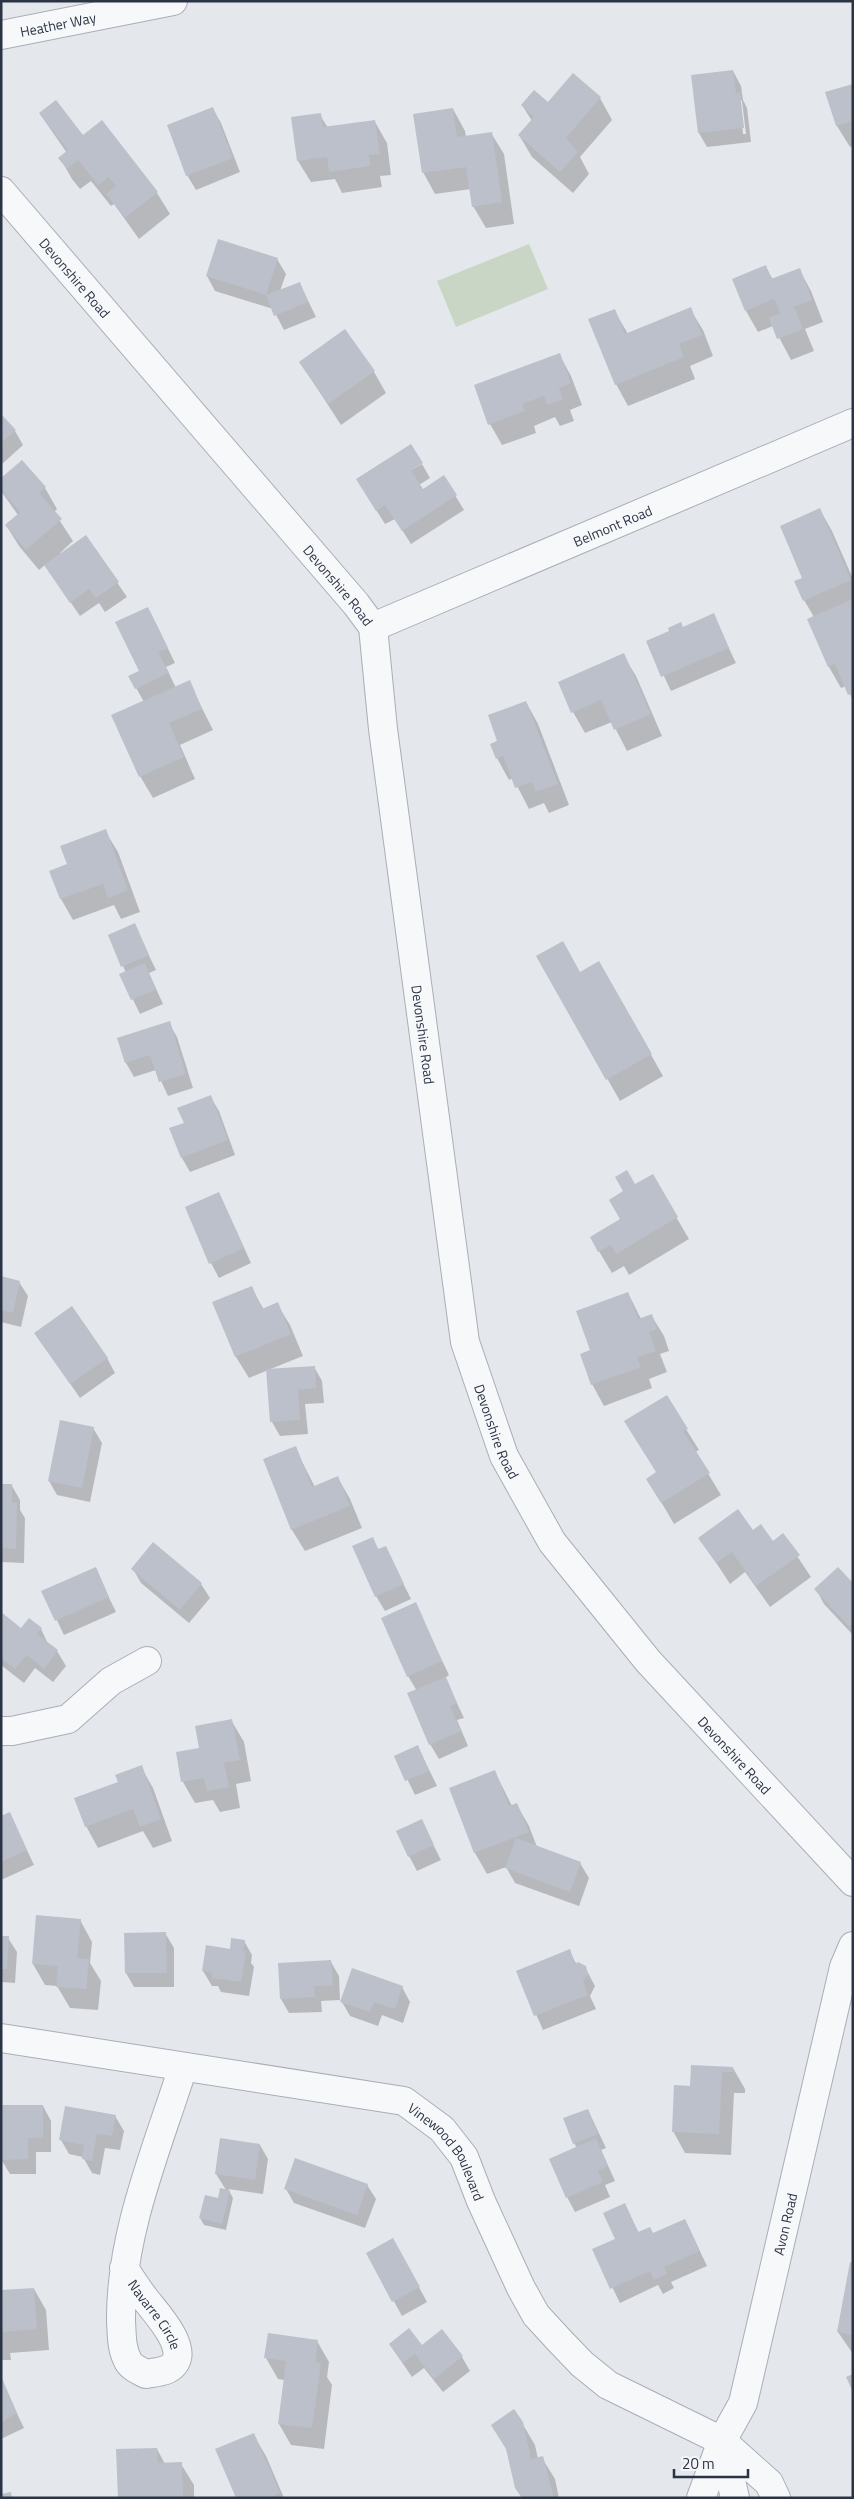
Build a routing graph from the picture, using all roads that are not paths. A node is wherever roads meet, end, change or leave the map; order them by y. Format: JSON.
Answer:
{"nodes":[{"id":1,"x":174,"y":1,"type":"edge"},
{"id":2,"x":1,"y":35,"type":"edge"},
{"id":3,"x":1,"y":191,"type":"edge"},
{"id":4,"x":853,"y":423,"type":"edge"},
{"id":5,"x":373,"y":627,"type":"junction"},
{"id":6,"x":147,"y":1661,"type":"dead end"},
{"id":7,"x":1,"y":1731,"type":"edge"},
{"id":8,"x":853,"y":1882,"type":"edge"},
{"id":9,"x":853,"y":1946,"type":"edge"},
{"id":10,"x":1,"y":2038,"type":"edge"},
{"id":11,"x":183,"y":2067,"type":"junction"},
{"id":12,"x":124,"y":2268,"type":"dead end"},
{"id":13,"x":722,"y":2441,"type":"junction"},
{"id":14,"x":701,"y":2498,"type":"edge"},
{"id":15,"x":735,"y":2498,"type":"edge"},
{"id":16,"x":776,"y":2498,"type":"edge"}],
"edges":[{"from":1,"to":2,"type":"street","name":"Heather Way"},
{"from":3,"to":5,"type":"street","name":"Devonshire Road"},
{"from":4,"to":5,"type":"street","name":"Belmont Road"},
{"from":5,"to":8,"type":"street","name":"Devonshire Road"},
{"from":6,"to":7,"type":"street"},
{"from":9,"to":13,"type":"street","name":"Avon Road"},
{"from":10,"to":11,"type":"street","name":"Vinewood Boulevard"},
{"from":11,"to":12,"type":"street","name":"Navarre Circle"},
{"from":11,"to":13,"type":"street","name":"Vinewood Boulevard"},
{"from":13,"to":14,"type":"street","name":"Avon Road"},
{"from":13,"to":15,"type":"street"},
{"from":13,"to":16,"type":"street","name":"Vinewood Boulevard"}]}
